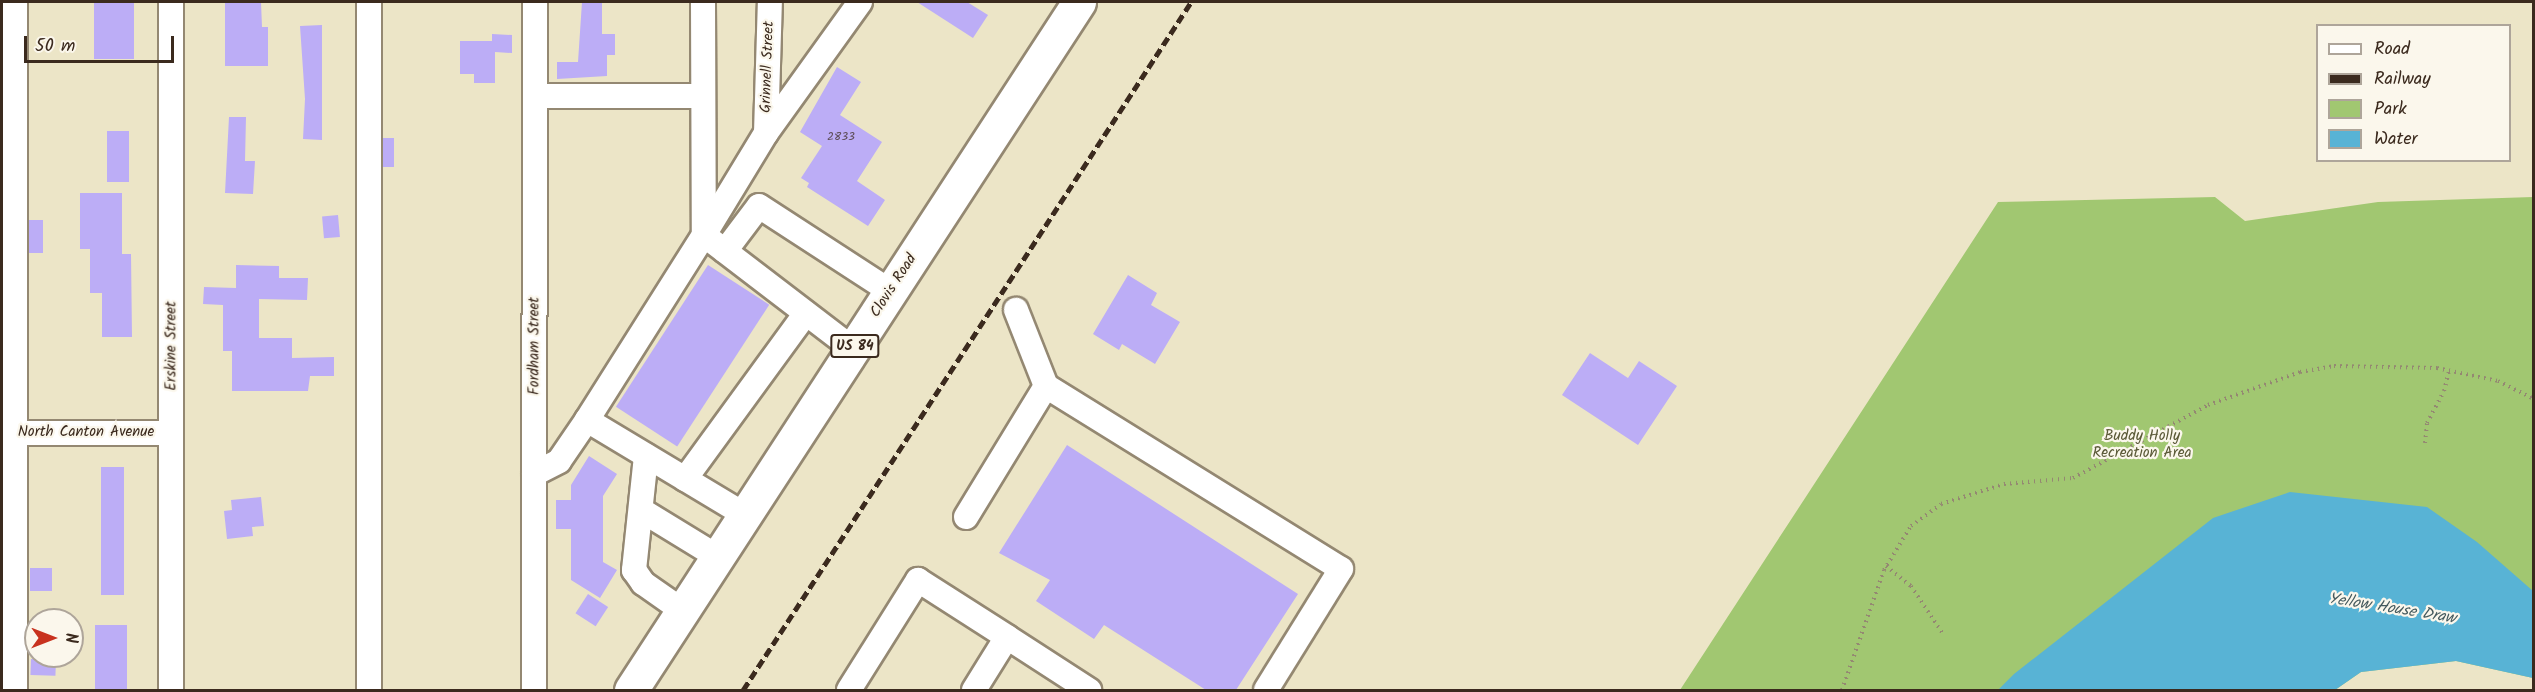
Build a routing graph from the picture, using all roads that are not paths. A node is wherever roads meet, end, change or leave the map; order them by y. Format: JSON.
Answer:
{"nodes":[{"id":1,"x":15,"y":2,"type":"edge"},
{"id":2,"x":171,"y":2,"type":"edge"},
{"id":3,"x":369,"y":2,"type":"edge"},
{"id":4,"x":535,"y":2,"type":"edge"},
{"id":5,"x":703,"y":2,"type":"edge"},
{"id":6,"x":770,"y":2,"type":"edge"},
{"id":7,"x":860,"y":2,"type":"edge"},
{"id":8,"x":1079,"y":2,"type":"edge"},
{"id":9,"x":535,"y":96,"type":"junction"},
{"id":10,"x":704,"y":96,"type":"junction"},
{"id":11,"x":766,"y":133,"type":"junction"},
{"id":12,"x":704,"y":235,"type":"junction"},
{"id":13,"x":725,"y":251,"type":"junction"},
{"id":14,"x":890,"y":291,"type":"junction"},
{"id":15,"x":1016,"y":310,"type":"dead end"},
{"id":16,"x":806,"y":313,"type":"junction"},
{"id":17,"x":853,"y":349,"type":"junction"},
{"id":18,"x":1046,"y":386,"type":"junction"},
{"id":19,"x":588,"y":420,"type":"junction"},
{"id":20,"x":9,"y":433,"type":"edge"},
{"id":21,"x":171,"y":433,"type":"junction"},
{"id":22,"x":646,"y":456,"type":"junction"},
{"id":23,"x":534,"y":474,"type":"junction"},
{"id":24,"x":684,"y":479,"type":"junction"},
{"id":25,"x":641,"y":510,"type":"junction"},
{"id":26,"x":745,"y":515,"type":"junction"},
{"id":27,"x":966,"y":517,"type":"dead end"},
{"id":28,"x":718,"y":557,"type":"junction"},
{"id":29,"x":683,"y":611,"type":"junction"},
{"id":30,"x":1007,"y":637,"type":"junction"},
{"id":31,"x":1084,"y":689,"type":"edge"},
{"id":32,"x":15,"y":690,"type":"edge"},
{"id":33,"x":171,"y":690,"type":"edge"},
{"id":34,"x":369,"y":690,"type":"edge"},
{"id":35,"x":534,"y":690,"type":"edge"},
{"id":36,"x":631,"y":690,"type":"edge"},
{"id":37,"x":849,"y":690,"type":"edge"},
{"id":38,"x":974,"y":690,"type":"edge"},
{"id":39,"x":1266,"y":690,"type":"edge"}],
"edges":[{"from":1,"to":20,"type":"street"},
{"from":2,"to":21,"type":"street","name":"Erskine Street"},
{"from":3,"to":34,"type":"street"},
{"from":4,"to":9,"type":"street","name":"Fordham Street"},
{"from":5,"to":10,"type":"street"},
{"from":6,"to":11,"type":"street","name":"Grinnell Street"},
{"from":7,"to":11,"type":"street"},
{"from":8,"to":14,"type":"highway","name":"Clovis Road","number":"US 84"},
{"from":9,"to":10,"type":"street"},
{"from":9,"to":23,"type":"street","name":"Fordham Street"},
{"from":10,"to":12,"type":"street"},
{"from":11,"to":12,"type":"street"},
{"from":12,"to":13,"type":"street"},
{"from":12,"to":19,"type":"street"},
{"from":13,"to":14,"type":"street"},
{"from":13,"to":16,"type":"street"},
{"from":14,"to":17,"type":"highway","name":"Clovis Road","number":"US 84"},
{"from":15,"to":18,"type":"street"},
{"from":16,"to":17,"type":"street"},
{"from":16,"to":24,"type":"street"},
{"from":17,"to":26,"type":"highway","name":"Clovis Road","number":"US 84"},
{"from":18,"to":27,"type":"street"},
{"from":18,"to":39,"type":"street"},
{"from":19,"to":22,"type":"street"},
{"from":19,"to":23,"type":"street"},
{"from":20,"to":21,"type":"street","name":"North Canton Avenue"},
{"from":20,"to":32,"type":"street"},
{"from":21,"to":33,"type":"street","name":"Erskine Street"},
{"from":22,"to":24,"type":"street"},
{"from":22,"to":25,"type":"street"},
{"from":23,"to":35,"type":"street","name":"Fordham Street"},
{"from":24,"to":26,"type":"street"},
{"from":25,"to":28,"type":"street"},
{"from":25,"to":29,"type":"street"},
{"from":26,"to":28,"type":"highway","name":"Clovis Road","number":"US 84"},
{"from":28,"to":29,"type":"highway","name":"Clovis Road","number":"US 84"},
{"from":29,"to":36,"type":"highway","name":"Clovis Road","number":"US 84"},
{"from":30,"to":31,"type":"street"},
{"from":30,"to":37,"type":"street"},
{"from":30,"to":38,"type":"street"}]}
